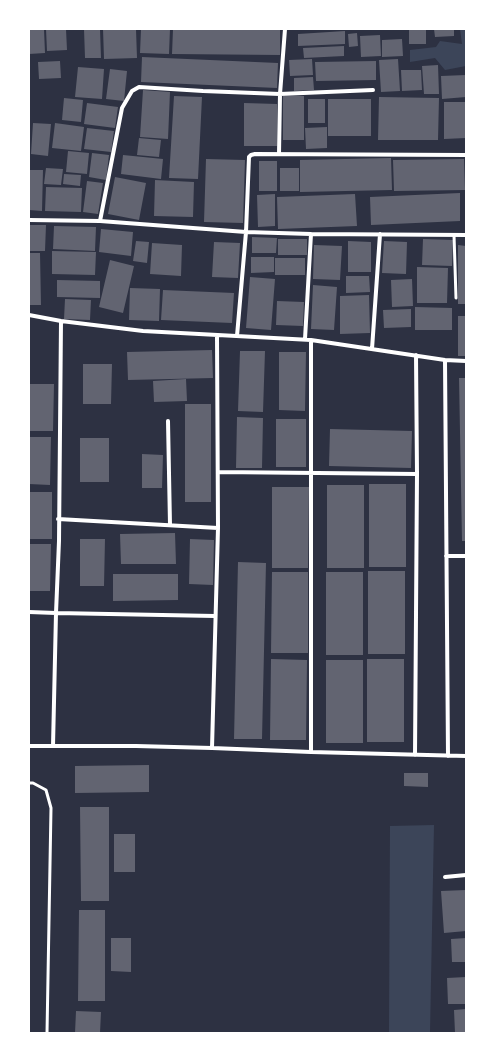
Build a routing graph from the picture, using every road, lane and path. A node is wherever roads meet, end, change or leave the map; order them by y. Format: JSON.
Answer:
{"nodes":[{"id":1,"x":285,"y":29,"type":"edge"},
{"id":2,"x":373,"y":90,"type":"dead end"},
{"id":3,"x":280,"y":94,"type":"junction"},
{"id":4,"x":279,"y":154,"type":"junction"},
{"id":5,"x":466,"y":155,"type":"edge"},
{"id":6,"x":29,"y":220,"type":"edge"},
{"id":7,"x":100,"y":221,"type":"junction"},
{"id":8,"x":246,"y":232,"type":"junction"},
{"id":9,"x":311,"y":234,"type":"junction"},
{"id":10,"x":380,"y":234,"type":"junction"},
{"id":11,"x":454,"y":234,"type":"junction"},
{"id":12,"x":466,"y":235,"type":"edge"},
{"id":13,"x":456,"y":298,"type":"dead end"},
{"id":14,"x":29,"y":315,"type":"edge"},
{"id":15,"x":61,"y":321,"type":"junction"},
{"id":16,"x":217,"y":335,"type":"junction"},
{"id":17,"x":238,"y":336,"type":"junction"},
{"id":18,"x":305,"y":339,"type":"junction"},
{"id":19,"x":311,"y":340,"type":"junction"},
{"id":20,"x":372,"y":348,"type":"junction"},
{"id":21,"x":416,"y":355,"type":"junction"},
{"id":22,"x":445,"y":360,"type":"junction"},
{"id":23,"x":466,"y":361,"type":"edge"},
{"id":24,"x":168,"y":421,"type":"dead end"},
{"id":25,"x":218,"y":472,"type":"junction"},
{"id":26,"x":312,"y":472,"type":"junction"},
{"id":27,"x":417,"y":474,"type":"junction"},
{"id":28,"x":58,"y":519,"type":"junction"},
{"id":29,"x":170,"y":524,"type":"junction"},
{"id":30,"x":218,"y":528,"type":"junction"},
{"id":31,"x":446,"y":556,"type":"junction"},
{"id":32,"x":466,"y":556,"type":"edge"},
{"id":33,"x":29,"y":612,"type":"edge"},
{"id":34,"x":56,"y":613,"type":"junction"},
{"id":35,"x":215,"y":616,"type":"junction"},
{"id":36,"x":29,"y":746,"type":"edge"},
{"id":37,"x":53,"y":746,"type":"junction"},
{"id":38,"x":212,"y":748,"type":"junction"},
{"id":39,"x":311,"y":752,"type":"junction"},
{"id":40,"x":415,"y":755,"type":"junction"},
{"id":41,"x":448,"y":756,"type":"junction"},
{"id":42,"x":466,"y":756,"type":"edge"},
{"id":43,"x":29,"y":783,"type":"edge"},
{"id":44,"x":466,"y":875,"type":"edge"},
{"id":45,"x":445,"y":877,"type":"dead end"},
{"id":46,"x":47,"y":1033,"type":"edge"}],
"edges":[{"from":1,"to":3,"type":"street"},
{"from":2,"to":3,"type":"street"},
{"from":3,"to":4,"type":"street"},
{"from":3,"to":7,"type":"street"},
{"from":4,"to":5,"type":"street"},
{"from":4,"to":8,"type":"street"},
{"from":6,"to":7,"type":"street"},
{"from":7,"to":8,"type":"street"},
{"from":8,"to":9,"type":"street"},
{"from":8,"to":17,"type":"street"},
{"from":9,"to":10,"type":"street"},
{"from":9,"to":18,"type":"street"},
{"from":10,"to":11,"type":"street"},
{"from":10,"to":20,"type":"street"},
{"from":11,"to":12,"type":"street"},
{"from":11,"to":13,"type":"lane"},
{"from":14,"to":15,"type":"street"},
{"from":15,"to":16,"type":"street"},
{"from":15,"to":28,"type":"street"},
{"from":16,"to":17,"type":"street"},
{"from":16,"to":25,"type":"street"},
{"from":17,"to":18,"type":"street"},
{"from":18,"to":19,"type":"street"},
{"from":19,"to":20,"type":"street"},
{"from":19,"to":26,"type":"street"},
{"from":20,"to":21,"type":"street"},
{"from":21,"to":22,"type":"street"},
{"from":21,"to":27,"type":"street"},
{"from":22,"to":23,"type":"street"},
{"from":22,"to":31,"type":"street"},
{"from":24,"to":29,"type":"street"},
{"from":25,"to":26,"type":"street"},
{"from":25,"to":30,"type":"street"},
{"from":26,"to":27,"type":"street"},
{"from":26,"to":39,"type":"street"},
{"from":27,"to":40,"type":"street"},
{"from":28,"to":29,"type":"street"},
{"from":28,"to":34,"type":"street"},
{"from":29,"to":30,"type":"street"},
{"from":30,"to":35,"type":"street"},
{"from":31,"to":32,"type":"street"},
{"from":31,"to":41,"type":"street"},
{"from":33,"to":34,"type":"street"},
{"from":34,"to":35,"type":"street"},
{"from":34,"to":37,"type":"street"},
{"from":35,"to":38,"type":"street"},
{"from":36,"to":37,"type":"street"},
{"from":37,"to":38,"type":"street"},
{"from":38,"to":39,"type":"street"},
{"from":39,"to":40,"type":"street"},
{"from":40,"to":41,"type":"street"},
{"from":41,"to":42,"type":"street"},
{"from":43,"to":46,"type":"lane"},
{"from":44,"to":45,"type":"street"}]}
